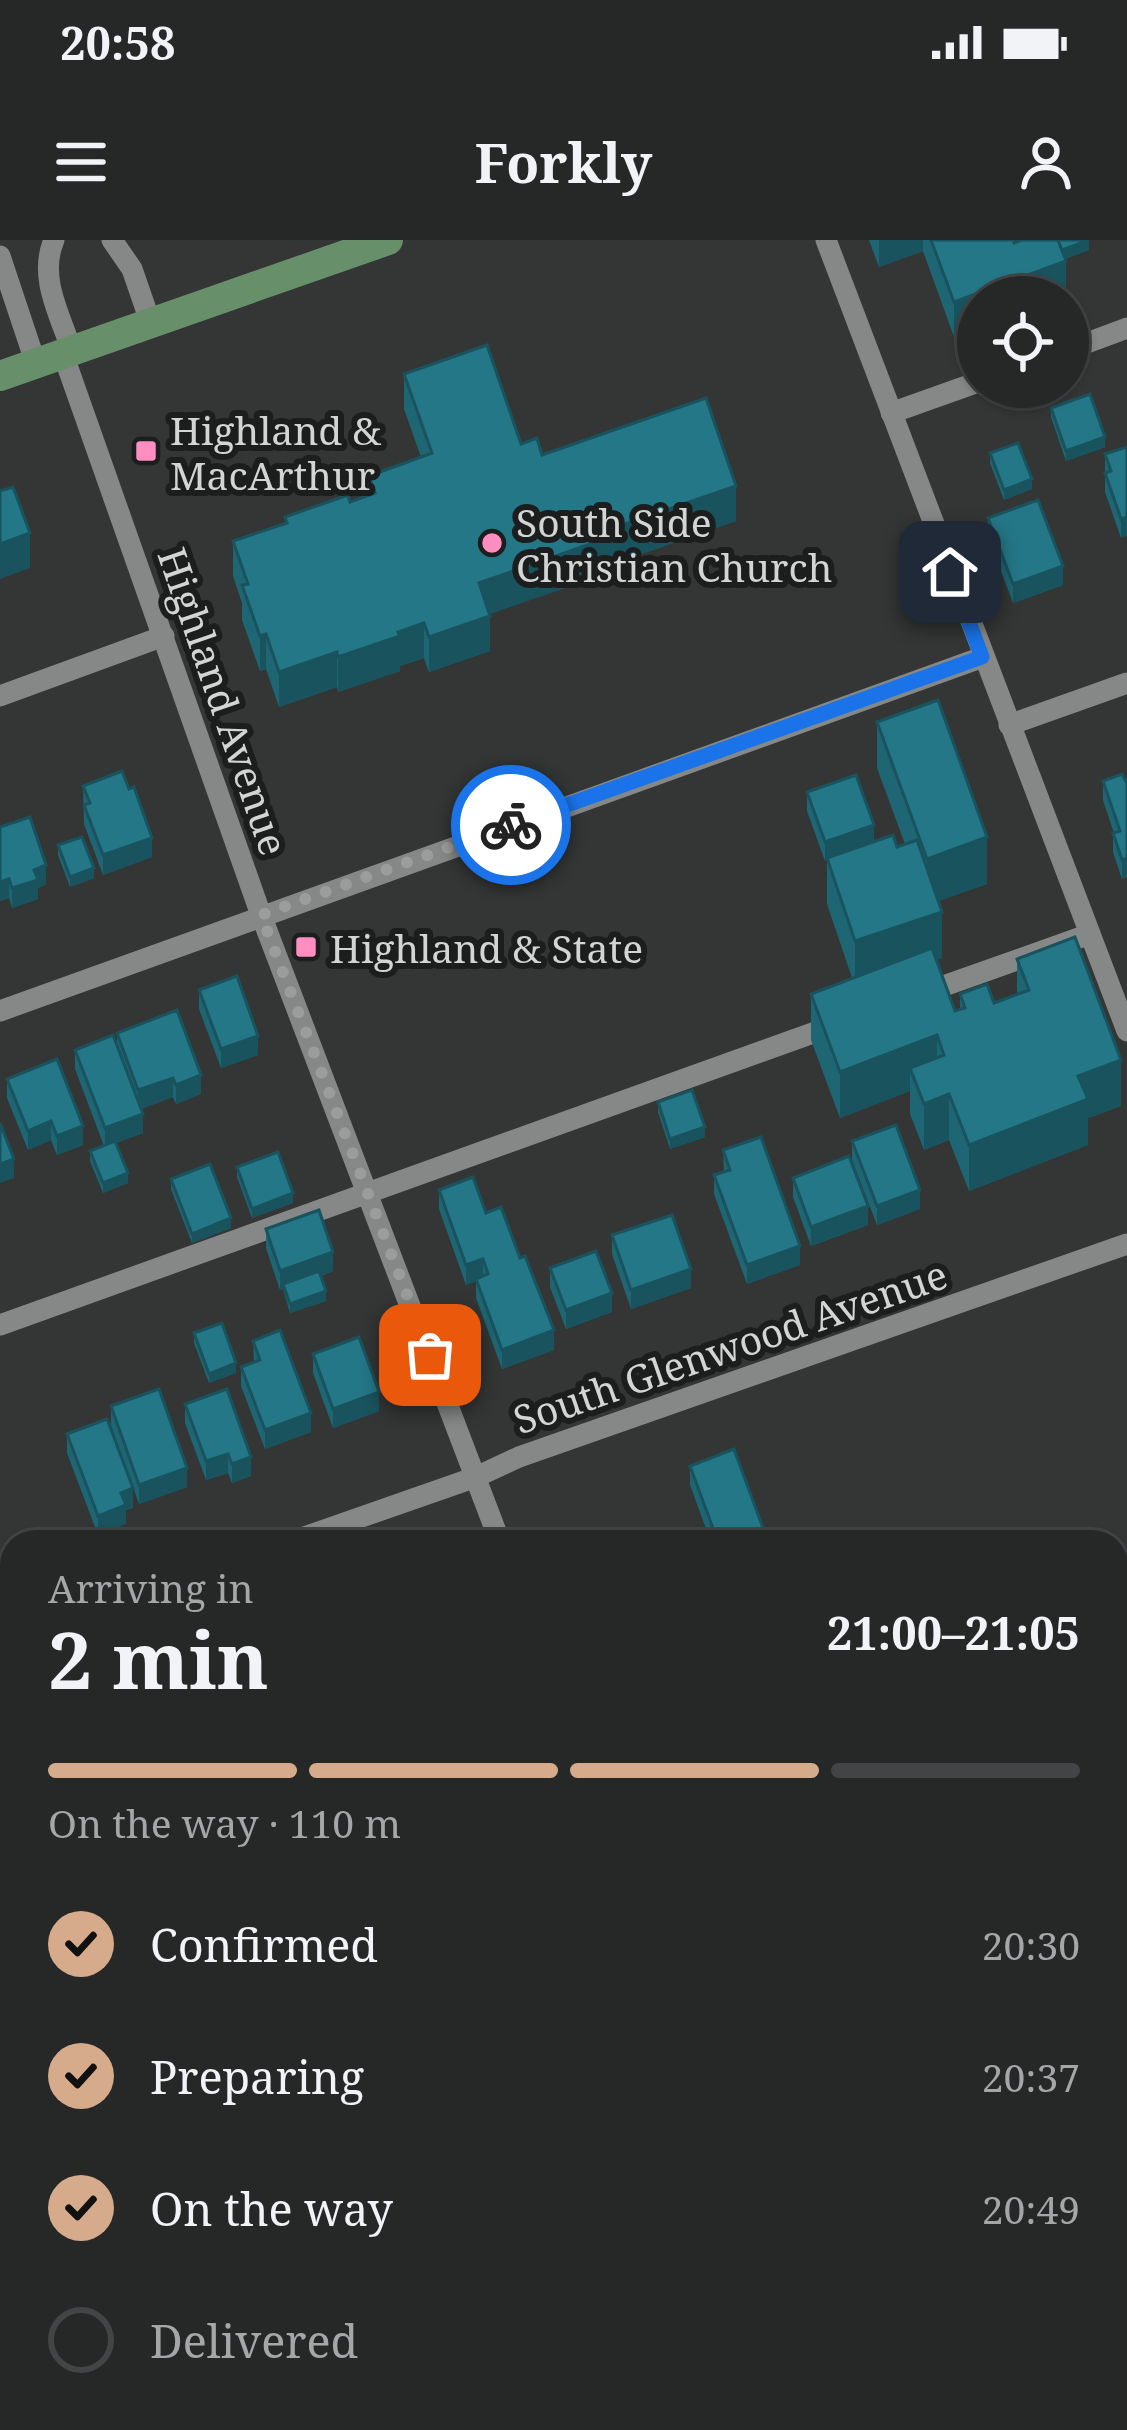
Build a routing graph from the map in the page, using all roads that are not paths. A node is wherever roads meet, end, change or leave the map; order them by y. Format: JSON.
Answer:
{"nodes":[{"id":1,"x":54,"y":240,"type":"edge"},
{"id":2,"x":112,"y":240,"type":"edge"},
{"id":3,"x":388,"y":240,"type":"edge"},
{"id":4,"x":826,"y":240,"type":"edge"},
{"id":5,"x":0,"y":256,"type":"edge"},
{"id":6,"x":151,"y":323,"type":"junction"},
{"id":7,"x":1127,"y":328,"type":"edge"},
{"id":8,"x":1089,"y":342,"type":"edge"},
{"id":9,"x":57,"y":356,"type":"junction"},
{"id":10,"x":0,"y":376,"type":"edge"},
{"id":11,"x":957,"y":389,"type":"edge"},
{"id":12,"x":891,"y":413,"type":"junction"},
{"id":13,"x":164,"y":636,"type":"junction"},
{"id":14,"x":982,"y":657,"type":"junction"},
{"id":15,"x":1127,"y":683,"type":"edge"},
{"id":16,"x":0,"y":696,"type":"edge"},
{"id":17,"x":1009,"y":725,"type":"junction"},
{"id":18,"x":261,"y":915,"type":"junction"},
{"id":19,"x":1090,"y":934,"type":"junction"},
{"id":20,"x":893,"y":1004,"type":"edge"},
{"id":21,"x":0,"y":1010,"type":"edge"},
{"id":22,"x":850,"y":1020,"type":"edge"},
{"id":23,"x":1127,"y":1031,"type":"edge"},
{"id":24,"x":368,"y":1193,"type":"junction"},
{"id":25,"x":1127,"y":1244,"type":"edge"},
{"id":26,"x":0,"y":1325,"type":"edge"},
{"id":27,"x":476,"y":1477,"type":"junction"},
{"id":28,"x":324,"y":1530,"type":"edge"},
{"id":29,"x":496,"y":1530,"type":"edge"}],
"edges":[{"from":1,"to":9,"type":"street"},
{"from":2,"to":6,"type":"street"},
{"from":3,"to":6,"type":"main road"},
{"from":4,"to":12,"type":"street"},
{"from":5,"to":9,"type":"street"},
{"from":6,"to":9,"type":"main road"},
{"from":7,"to":8,"type":"street"},
{"from":9,"to":10,"type":"main road"},
{"from":9,"to":13,"type":"street","name":"Highland Avenue"},
{"from":11,"to":12,"type":"street"},
{"from":12,"to":14,"type":"street"},
{"from":13,"to":16,"type":"street"},
{"from":13,"to":18,"type":"street","name":"Highland Avenue"},
{"from":14,"to":17,"type":"street"},
{"from":14,"to":18,"type":"street"},
{"from":15,"to":17,"type":"street"},
{"from":17,"to":19,"type":"street"},
{"from":18,"to":21,"type":"street"},
{"from":18,"to":24,"type":"street","name":"Highland Avenue"},
{"from":19,"to":20,"type":"street"},
{"from":19,"to":23,"type":"street"},
{"from":22,"to":24,"type":"street"},
{"from":24,"to":26,"type":"street"},
{"from":24,"to":27,"type":"street","name":"Highland Avenue"},
{"from":25,"to":27,"type":"street","name":"South Glenwood Avenue"},
{"from":27,"to":28,"type":"street","name":"South Glenwood Avenue"},
{"from":27,"to":29,"type":"street","name":"Highland Avenue"}]}
